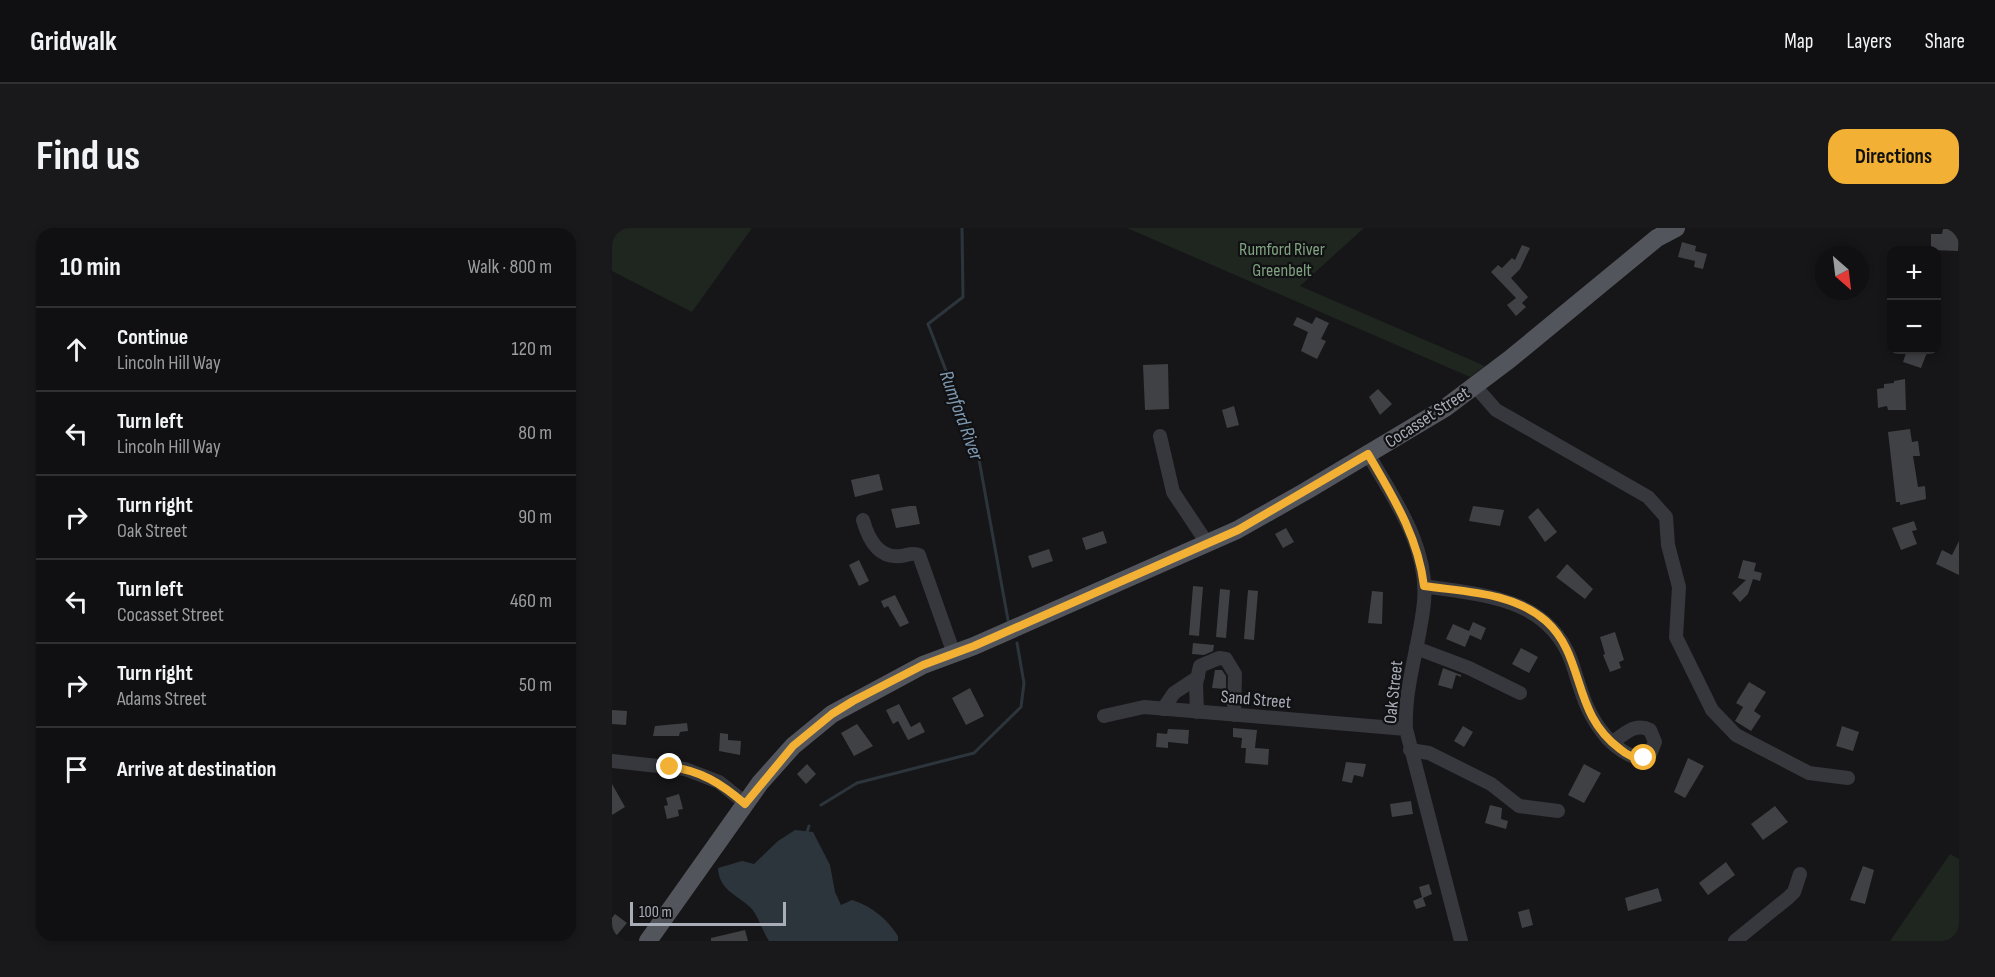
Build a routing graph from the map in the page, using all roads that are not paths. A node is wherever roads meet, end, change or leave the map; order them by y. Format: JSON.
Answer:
{"nodes":[{"id":1,"x":1676,"y":228,"type":"edge"},
{"id":2,"x":1474,"y":386,"type":"junction"},
{"id":3,"x":1160,"y":436,"type":"dead end"},
{"id":4,"x":1368,"y":454,"type":"junction"},
{"id":5,"x":863,"y":519,"type":"dead end"},
{"id":6,"x":1207,"y":543,"type":"junction"},
{"id":7,"x":1424,"y":586,"type":"junction"},
{"id":8,"x":1416,"y":648,"type":"junction"},
{"id":9,"x":954,"y":654,"type":"junction"},
{"id":10,"x":1198,"y":677,"type":"junction"},
{"id":11,"x":1520,"y":693,"type":"dead end"},
{"id":12,"x":1163,"y":709,"type":"junction"},
{"id":13,"x":1197,"y":712,"type":"junction"},
{"id":14,"x":1234,"y":715,"type":"junction"},
{"id":15,"x":1104,"y":716,"type":"dead end"},
{"id":16,"x":1406,"y":729,"type":"junction"},
{"id":17,"x":1612,"y":743,"type":"dead end"},
{"id":18,"x":1410,"y":750,"type":"junction"},
{"id":19,"x":612,"y":761,"type":"edge"},
{"id":20,"x":1848,"y":778,"type":"dead end"},
{"id":21,"x":745,"y":804,"type":"junction"},
{"id":22,"x":1558,"y":811,"type":"dead end"},
{"id":23,"x":1800,"y":874,"type":"dead end"},
{"id":24,"x":648,"y":941,"type":"edge"},
{"id":25,"x":1461,"y":941,"type":"edge"},
{"id":26,"x":1735,"y":941,"type":"edge"}],
"edges":[{"from":1,"to":2,"type":"main road","name":"Cocasset Street"},
{"from":2,"to":4,"type":"main road","name":"Cocasset Street"},
{"from":2,"to":20,"type":"street"},
{"from":3,"to":6,"type":"street"},
{"from":4,"to":6,"type":"main road","name":"Cocasset Street"},
{"from":4,"to":7,"type":"street","name":"Oak Street"},
{"from":5,"to":9,"type":"street"},
{"from":6,"to":9,"type":"main road","name":"Cocasset Street"},
{"from":7,"to":8,"type":"street","name":"Oak Street"},
{"from":7,"to":17,"type":"street"},
{"from":8,"to":11,"type":"street"},
{"from":8,"to":16,"type":"street","name":"Oak Street"},
{"from":9,"to":21,"type":"main road","name":"Cocasset Street"},
{"from":10,"to":12,"type":"street"},
{"from":10,"to":13,"type":"street"},
{"from":10,"to":14,"type":"street"},
{"from":12,"to":13,"type":"street","name":"Sand Street"},
{"from":12,"to":15,"type":"street","name":"Sand Street"},
{"from":13,"to":14,"type":"street","name":"Sand Street"},
{"from":14,"to":16,"type":"street","name":"Sand Street"},
{"from":16,"to":18,"type":"street","name":"Oak Street"},
{"from":18,"to":22,"type":"street"},
{"from":18,"to":25,"type":"street","name":"Oak Street"},
{"from":19,"to":21,"type":"street"},
{"from":21,"to":24,"type":"main road","name":"Cocasset Street"},
{"from":23,"to":26,"type":"street"}]}
